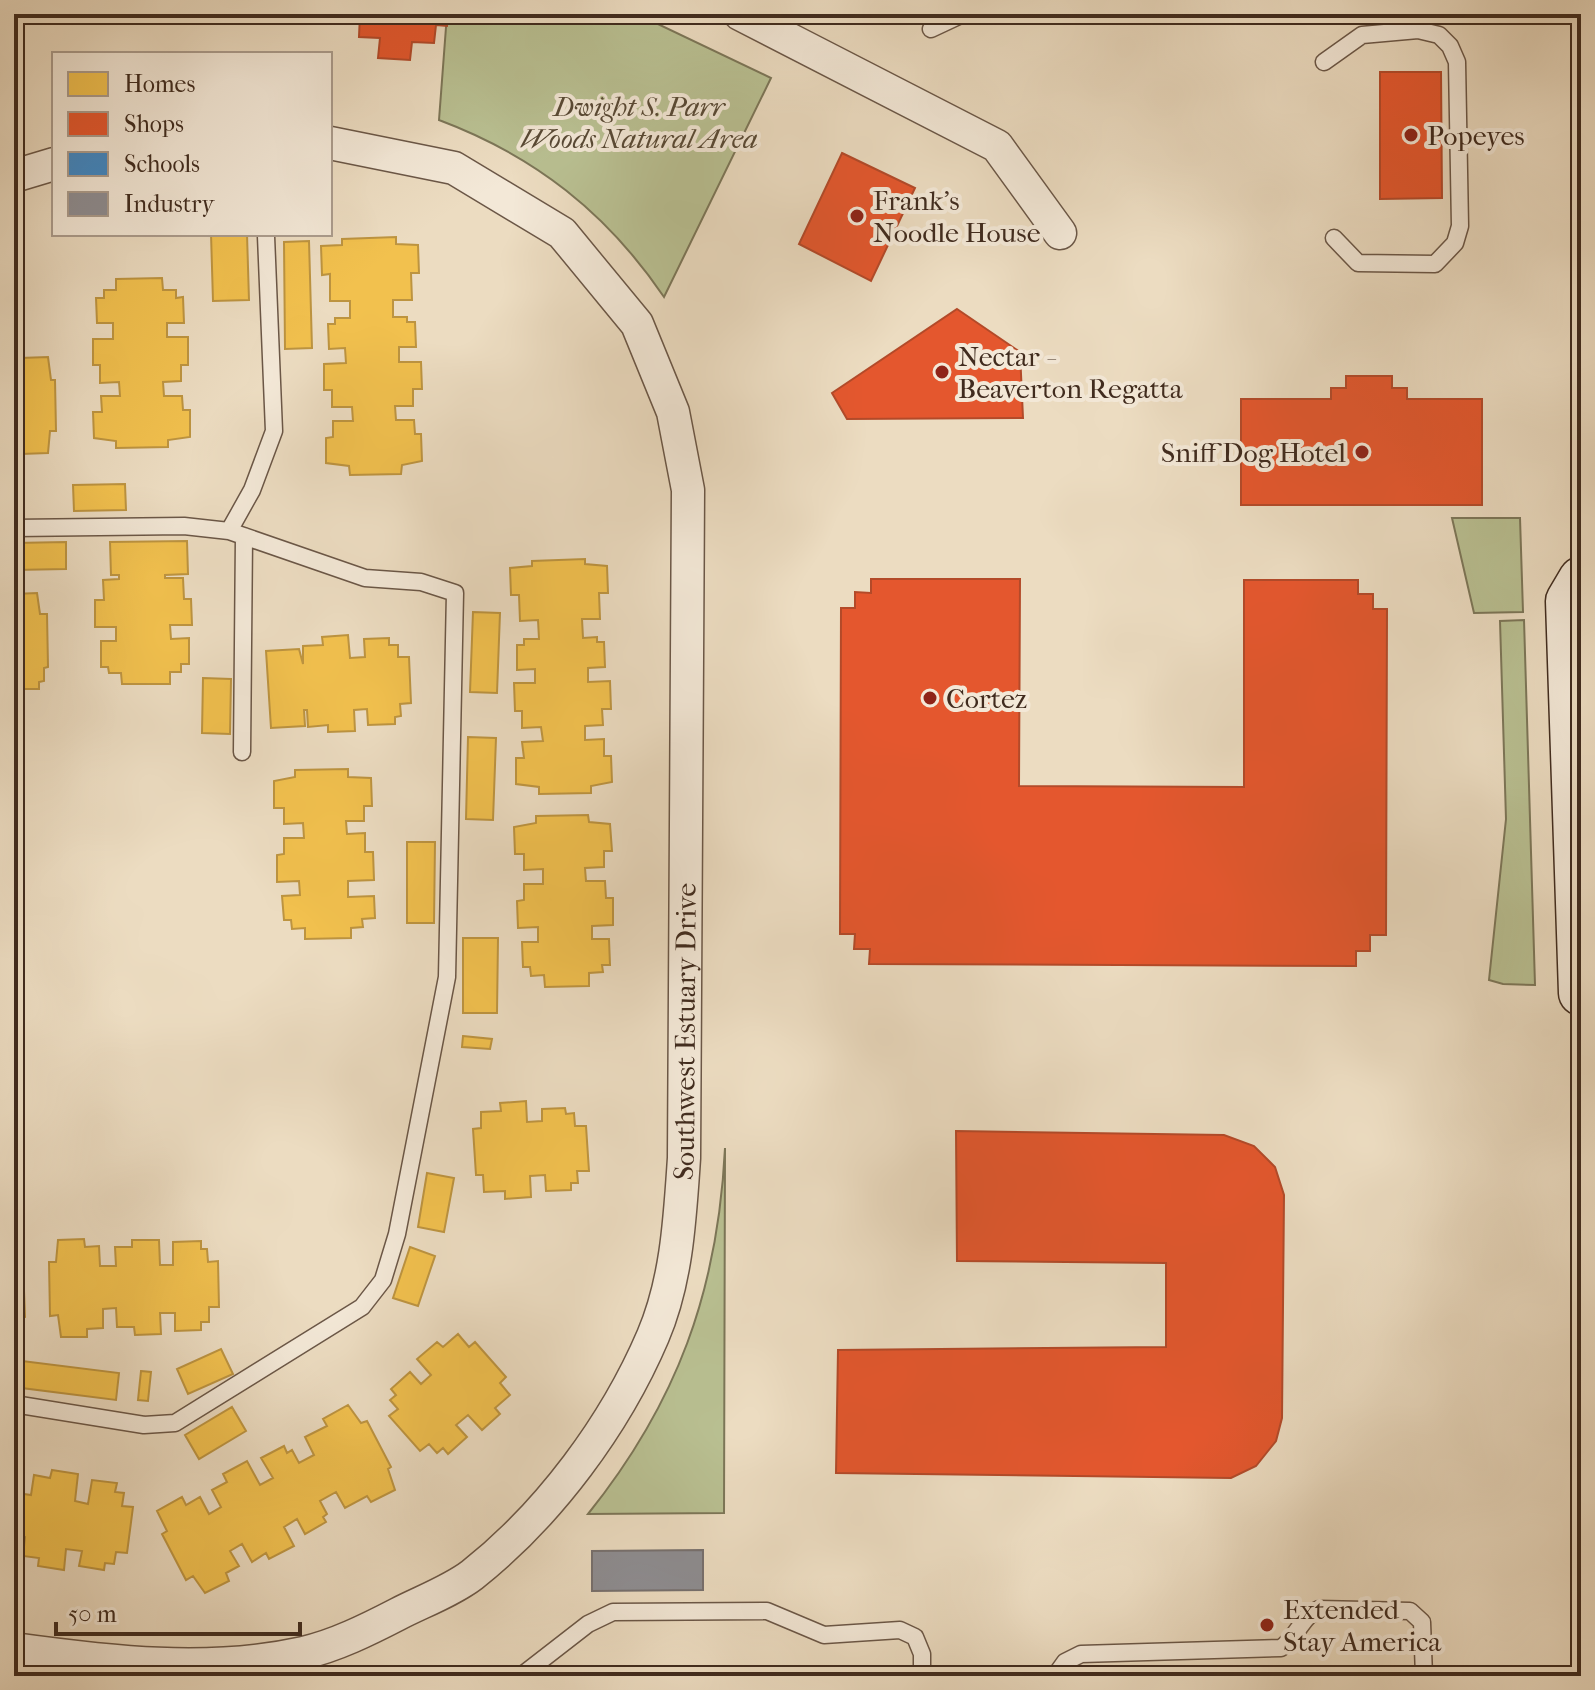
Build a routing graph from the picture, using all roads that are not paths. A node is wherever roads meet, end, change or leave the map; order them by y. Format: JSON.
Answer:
{"nodes":[{"id":1,"x":740,"y":14,"type":"edge"},
{"id":2,"x":963,"y":14,"type":"edge"},
{"id":3,"x":931,"y":29,"type":"dead end"},
{"id":4,"x":1324,"y":62,"type":"dead end"},
{"id":5,"x":332,"y":143,"type":"edge"},
{"id":6,"x":52,"y":165,"type":"edge"},
{"id":7,"x":14,"y":176,"type":"edge"},
{"id":8,"x":1060,"y":233,"type":"dead end"},
{"id":9,"x":266,"y":236,"type":"dead end"},
{"id":10,"x":1334,"y":238,"type":"dead end"},
{"id":11,"x":14,"y":528,"type":"edge"},
{"id":12,"x":237,"y":534,"type":"junction"},
{"id":13,"x":1581,"y":579,"type":"edge"},
{"id":14,"x":242,"y":752,"type":"dead end"},
{"id":15,"x":1581,"y":993,"type":"edge"},
{"id":16,"x":14,"y":1404,"type":"edge"},
{"id":17,"x":14,"y":1649,"type":"edge"},
{"id":18,"x":308,"y":1665,"type":"edge"},
{"id":19,"x":521,"y":1676,"type":"edge"},
{"id":20,"x":922,"y":1676,"type":"edge"},
{"id":21,"x":1055,"y":1676,"type":"edge"},
{"id":22,"x":1424,"y":1676,"type":"edge"}],
"edges":[{"from":1,"to":8,"type":"street"},
{"from":2,"to":3,"type":"lane"},
{"from":4,"to":10,"type":"lane"},
{"from":5,"to":18,"type":"street","name":"Southwest Estuary Drive"},
{"from":6,"to":7,"type":"street"},
{"from":9,"to":12,"type":"lane"},
{"from":11,"to":12,"type":"lane"},
{"from":12,"to":14,"type":"lane"},
{"from":12,"to":16,"type":"lane"},
{"from":13,"to":15,"type":"main road"},
{"from":17,"to":18,"type":"street","name":"Southwest Estuary Drive"},
{"from":19,"to":20,"type":"lane"},
{"from":21,"to":22,"type":"lane"}]}
